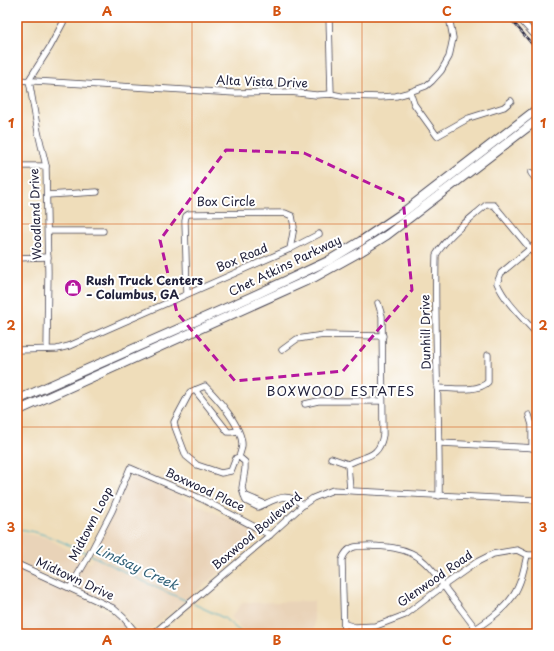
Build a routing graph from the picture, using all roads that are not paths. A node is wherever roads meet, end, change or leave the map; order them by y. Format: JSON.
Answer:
{"nodes":[{"id":1,"x":66,"y":17,"type":"edge"},
{"id":2,"x":329,"y":17,"type":"edge"},
{"id":3,"x":449,"y":17,"type":"edge"},
{"id":4,"x":518,"y":17,"type":"edge"},
{"id":5,"x":537,"y":38,"type":"edge"},
{"id":6,"x":17,"y":80,"type":"edge"},
{"id":7,"x":29,"y":80,"type":"junction"},
{"id":8,"x":410,"y":92,"type":"junction"},
{"id":9,"x":331,"y":94,"type":"junction"},
{"id":10,"x":511,"y":101,"type":"dead end"},
{"id":11,"x":537,"y":109,"type":"edge"},
{"id":12,"x":537,"y":120,"type":"edge"},
{"id":13,"x":17,"y":166,"type":"edge"},
{"id":14,"x":46,"y":166,"type":"junction"},
{"id":15,"x":531,"y":173,"type":"dead end"},
{"id":16,"x":537,"y":181,"type":"edge"},
{"id":17,"x":97,"y":192,"type":"dead end"},
{"id":18,"x":47,"y":195,"type":"junction"},
{"id":19,"x":48,"y":231,"type":"junction"},
{"id":20,"x":103,"y":231,"type":"dead end"},
{"id":21,"x":319,"y":234,"type":"dead end"},
{"id":22,"x":537,"y":243,"type":"edge"},
{"id":23,"x":290,"y":249,"type":"junction"},
{"id":24,"x":530,"y":249,"type":"junction"},
{"id":25,"x":48,"y":257,"type":"junction"},
{"id":26,"x":17,"y":258,"type":"edge"},
{"id":27,"x":537,"y":258,"type":"edge"},
{"id":28,"x":187,"y":294,"type":"junction"},
{"id":29,"x":378,"y":303,"type":"dead end"},
{"id":30,"x":537,"y":334,"type":"edge"},
{"id":31,"x":383,"y":336,"type":"junction"},
{"id":32,"x":17,"y":350,"type":"edge"},
{"id":33,"x":46,"y":350,"type":"junction"},
{"id":34,"x":282,"y":350,"type":"dead end"},
{"id":35,"x":488,"y":355,"type":"dead end"},
{"id":36,"x":437,"y":388,"type":"junction"},
{"id":37,"x":195,"y":390,"type":"junction"},
{"id":38,"x":17,"y":399,"type":"edge"},
{"id":39,"x":382,"y":401,"type":"junction"},
{"id":40,"x":305,"y":404,"type":"dead end"},
{"id":41,"x":17,"y":411,"type":"edge"},
{"id":42,"x":529,"y":415,"type":"dead end"},
{"id":43,"x":237,"y":431,"type":"junction"},
{"id":44,"x":440,"y":443,"type":"junction"},
{"id":45,"x":534,"y":448,"type":"edge"},
{"id":46,"x":239,"y":457,"type":"junction"},
{"id":47,"x":331,"y":458,"type":"dead end"},
{"id":48,"x":348,"y":464,"type":"junction"},
{"id":49,"x":130,"y":468,"type":"joint"},
{"id":50,"x":350,"y":490,"type":"junction"},
{"id":51,"x":439,"y":496,"type":"junction"},
{"id":52,"x":537,"y":500,"type":"edge"},
{"id":53,"x":303,"y":505,"type":"junction"},
{"id":54,"x":270,"y":535,"type":"junction"},
{"id":55,"x":527,"y":555,"type":"junction"},
{"id":56,"x":537,"y":555,"type":"edge"},
{"id":57,"x":17,"y":564,"type":"edge"},
{"id":58,"x":443,"y":586,"type":"junction"},
{"id":59,"x":70,"y":588,"type":"junction"},
{"id":60,"x":345,"y":624,"type":"junction"},
{"id":61,"x":476,"y":629,"type":"junction"},
{"id":62,"x":136,"y":634,"type":"edge"},
{"id":63,"x":153,"y":634,"type":"edge"},
{"id":64,"x":344,"y":634,"type":"edge"},
{"id":65,"x":468,"y":634,"type":"edge"},
{"id":66,"x":480,"y":634,"type":"edge"}],
"edges":[{"from":1,"to":7,"type":"street"},
{"from":2,"to":9,"type":"street"},
{"from":3,"to":8,"type":"street","name":"Alta Vista Drive"},
{"from":4,"to":5,"type":"street"},
{"from":6,"to":7,"type":"street","name":"Alta Vista Drive"},
{"from":7,"to":9,"type":"street","name":"Alta Vista Drive"},
{"from":7,"to":14,"type":"street","name":"Woodland Drive"},
{"from":8,"to":9,"type":"street","name":"Alta Vista Drive"},
{"from":8,"to":10,"type":"street"},
{"from":11,"to":38,"type":"highway","name":"Chet Atkins Parkway"},
{"from":12,"to":41,"type":"highway","name":"Chet Atkins Parkway"},
{"from":13,"to":14,"type":"street"},
{"from":14,"to":18,"type":"street","name":"Woodland Drive"},
{"from":15,"to":16,"type":"street"},
{"from":17,"to":18,"type":"street"},
{"from":18,"to":19,"type":"street","name":"Woodland Drive"},
{"from":19,"to":20,"type":"street"},
{"from":19,"to":25,"type":"street","name":"Woodland Drive"},
{"from":21,"to":23,"type":"street","name":"Box Road"},
{"from":22,"to":24,"type":"street"},
{"from":23,"to":28,"type":"street","name":"Box Road"},
{"from":23,"to":28,"type":"street","name":"Box Circle"},
{"from":24,"to":27,"type":"street"},
{"from":24,"to":30,"type":"street"},
{"from":24,"to":36,"type":"street","name":"Dunhill Drive"},
{"from":25,"to":26,"type":"street"},
{"from":25,"to":33,"type":"street","name":"Woodland Drive"},
{"from":28,"to":33,"type":"street","name":"Box Road"},
{"from":29,"to":31,"type":"street"},
{"from":31,"to":34,"type":"street"},
{"from":31,"to":39,"type":"street"},
{"from":32,"to":33,"type":"street","name":"Box Road"},
{"from":35,"to":36,"type":"street"},
{"from":36,"to":44,"type":"street","name":"Dunhill Drive"},
{"from":37,"to":43,"type":"street"},
{"from":37,"to":43,"type":"street"},
{"from":37,"to":46,"type":"street"},
{"from":39,"to":40,"type":"street"},
{"from":39,"to":48,"type":"street"},
{"from":42,"to":45,"type":"street"},
{"from":43,"to":46,"type":"street"},
{"from":44,"to":45,"type":"street"},
{"from":44,"to":51,"type":"street","name":"Dunhill Drive"},
{"from":46,"to":53,"type":"street"},
{"from":47,"to":48,"type":"street"},
{"from":48,"to":50,"type":"street"},
{"from":49,"to":54,"type":"street","name":"Boxwood Place"},
{"from":49,"to":59,"type":"street","name":"Midtown Loop"},
{"from":50,"to":51,"type":"street","name":"Boxwood Boulevard"},
{"from":50,"to":53,"type":"street","name":"Boxwood Boulevard"},
{"from":51,"to":52,"type":"street","name":"Boxwood Boulevard"},
{"from":53,"to":54,"type":"street","name":"Boxwood Boulevard"},
{"from":54,"to":63,"type":"street","name":"Boxwood Boulevard"},
{"from":55,"to":56,"type":"street","name":"Glenwood Road"},
{"from":55,"to":58,"type":"street","name":"Glenwood Road"},
{"from":55,"to":61,"type":"street"},
{"from":57,"to":59,"type":"street","name":"Midtown Drive"},
{"from":58,"to":60,"type":"street","name":"Glenwood Road"},
{"from":58,"to":60,"type":"street"},
{"from":58,"to":61,"type":"street"},
{"from":59,"to":62,"type":"street","name":"Midtown Drive"},
{"from":60,"to":64,"type":"street"},
{"from":61,"to":65,"type":"street"},
{"from":61,"to":66,"type":"street"}]}
